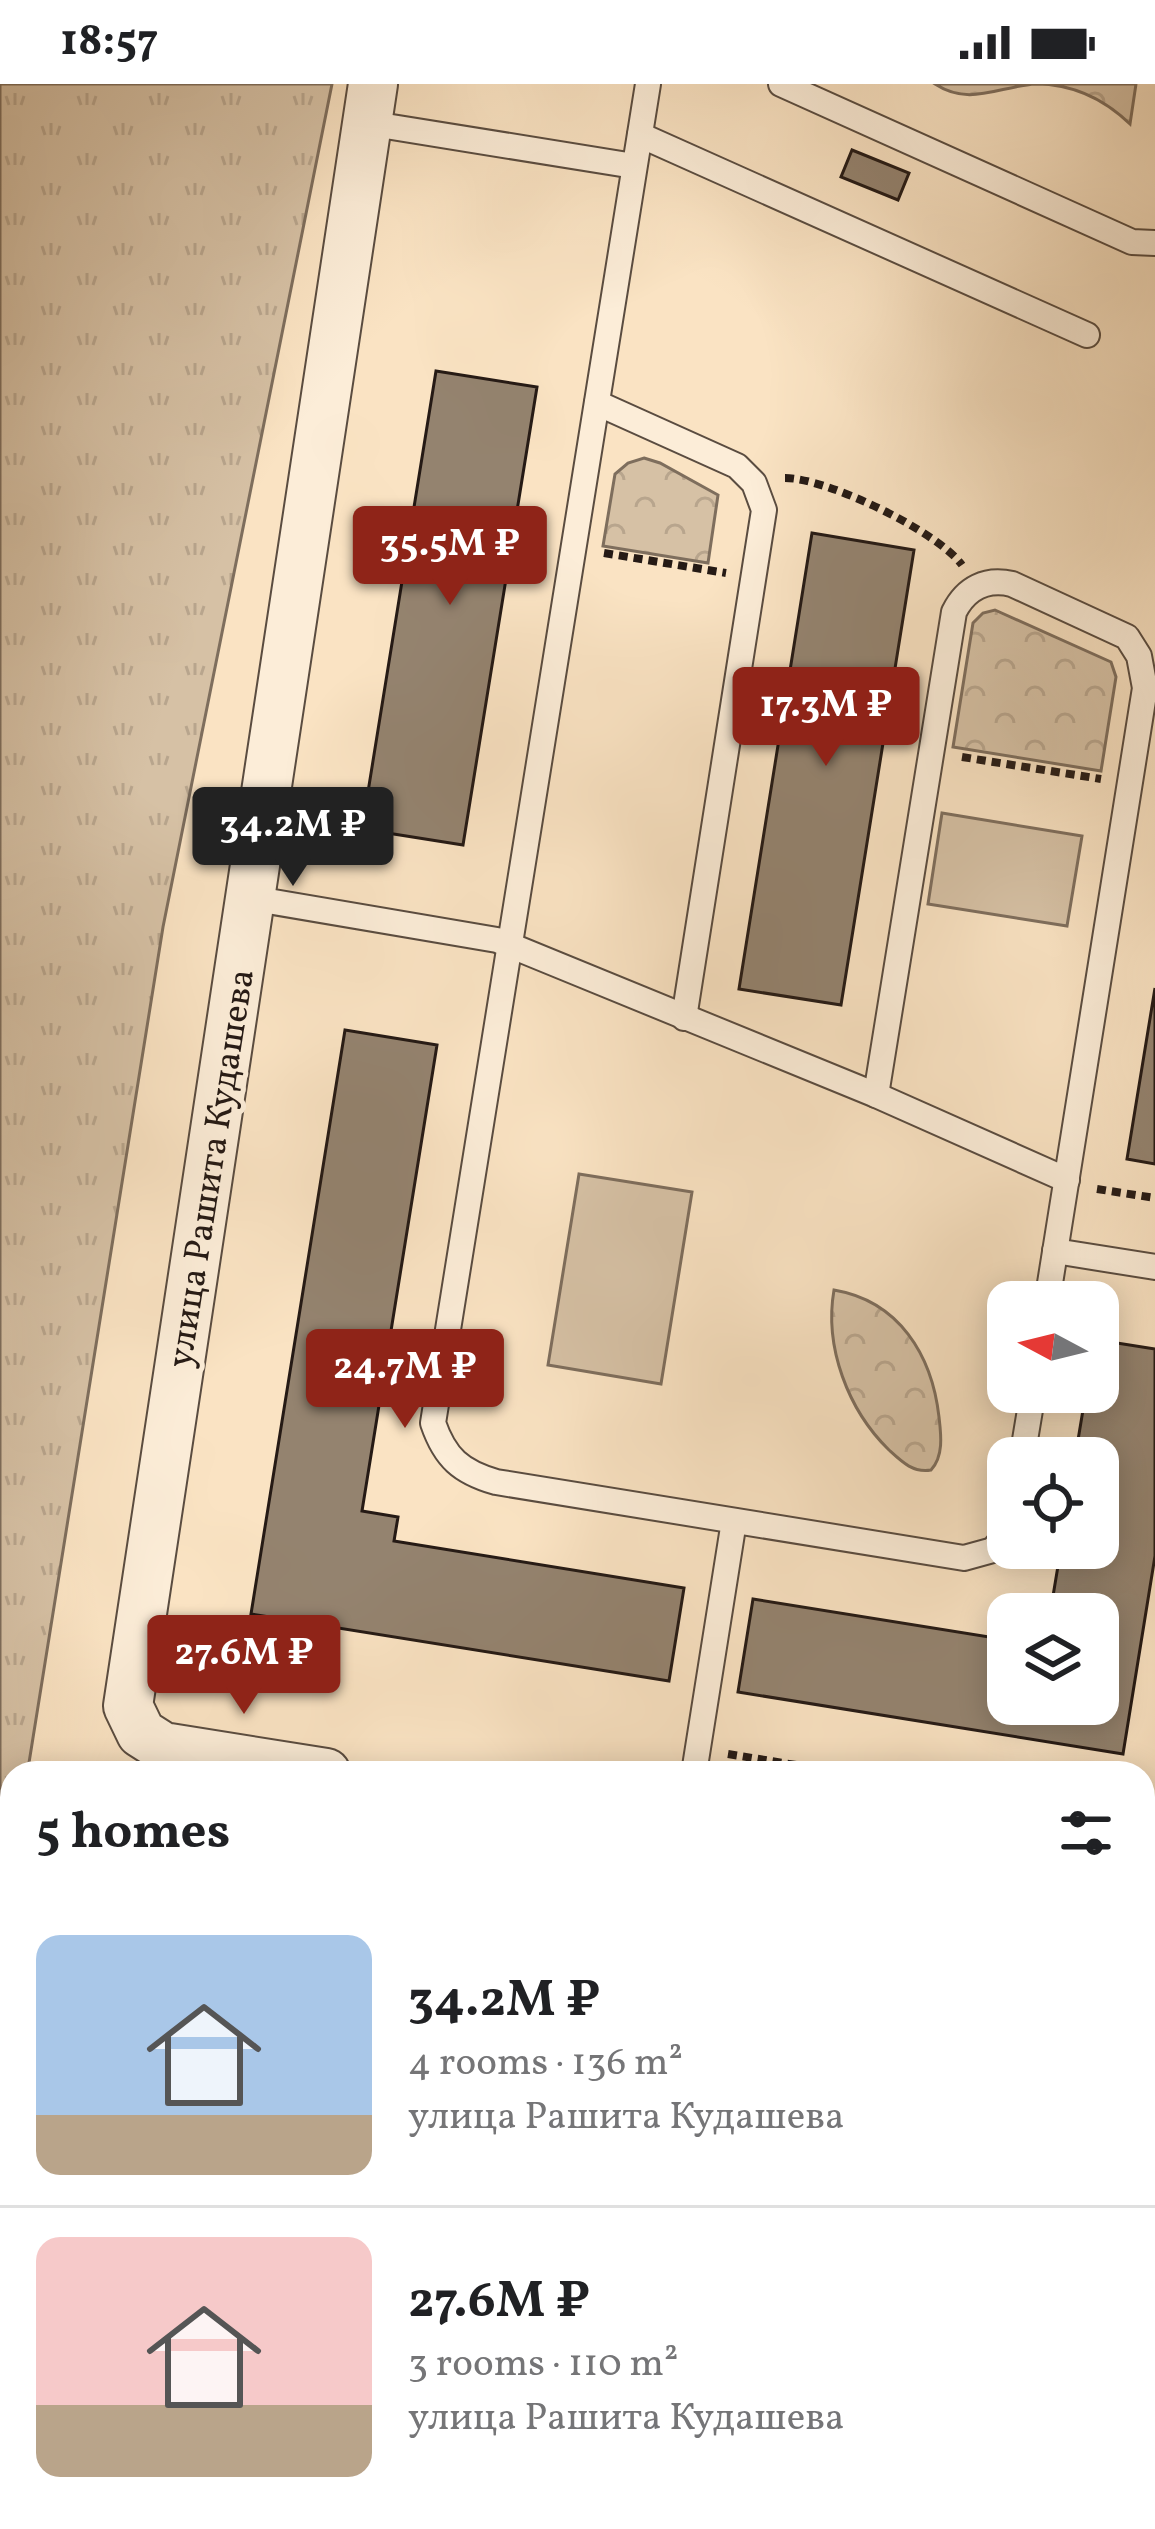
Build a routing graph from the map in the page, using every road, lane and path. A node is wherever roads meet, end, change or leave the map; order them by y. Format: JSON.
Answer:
{"nodes":[{"id":1,"x":648,"y":84,"type":"edge"},
{"id":2,"x":781,"y":84,"type":"edge"},
{"id":3,"x":370,"y":103,"type":"edge"},
{"id":4,"x":640,"y":135,"type":"junction"},
{"id":5,"x":634,"y":166,"type":"junction"},
{"id":6,"x":1155,"y":243,"type":"edge"},
{"id":7,"x":1087,"y":335,"type":"dead end"},
{"id":8,"x":597,"y":403,"type":"junction"},
{"id":9,"x":754,"y":483,"type":"junction"},
{"id":10,"x":573,"y":548,"type":"junction"},
{"id":11,"x":755,"y":578,"type":"junction"},
{"id":12,"x":975,"y":586,"type":"junction"},
{"id":13,"x":931,"y":752,"type":"junction"},
{"id":14,"x":1130,"y":784,"type":"junction"},
{"id":15,"x":250,"y":898,"type":"junction"},
{"id":16,"x":509,"y":945,"type":"junction"},
{"id":17,"x":684,"y":1018,"type":"junction"},
{"id":18,"x":875,"y":1095,"type":"junction"},
{"id":19,"x":1066,"y":1182,"type":"junction"},
{"id":20,"x":1155,"y":1198,"type":"edge"},
{"id":21,"x":1055,"y":1251,"type":"junction"},
{"id":22,"x":1155,"y":1267,"type":"edge"},
{"id":23,"x":1050,"y":1281,"type":"edge"},
{"id":24,"x":734,"y":1521,"type":"junction"},
{"id":25,"x":987,"y":1552,"type":"edge"},
{"id":26,"x":251,"y":1761,"type":"edge"},
{"id":27,"x":696,"y":1761,"type":"edge"}],
"edges":[{"from":1,"to":4,"type":"lane"},
{"from":2,"to":6,"type":"lane"},
{"from":3,"to":5,"type":"lane"},
{"from":3,"to":15,"type":"street","name":"улица Рашита Кудашева"},
{"from":4,"to":5,"type":"lane"},
{"from":4,"to":7,"type":"lane"},
{"from":5,"to":8,"type":"lane"},
{"from":8,"to":9,"type":"lane"},
{"from":8,"to":10,"type":"lane"},
{"from":9,"to":11,"type":"lane"},
{"from":9,"to":12,"type":"path"},
{"from":10,"to":11,"type":"path"},
{"from":10,"to":16,"type":"lane"},
{"from":11,"to":17,"type":"lane"},
{"from":12,"to":13,"type":"lane"},
{"from":12,"to":14,"type":"lane"},
{"from":13,"to":14,"type":"path"},
{"from":13,"to":18,"type":"lane"},
{"from":14,"to":19,"type":"lane"},
{"from":15,"to":16,"type":"lane"},
{"from":15,"to":26,"type":"street","name":"улица Рашита Кудашева"},
{"from":16,"to":17,"type":"lane"},
{"from":16,"to":24,"type":"lane"},
{"from":17,"to":18,"type":"lane"},
{"from":18,"to":19,"type":"lane"},
{"from":19,"to":20,"type":"path"},
{"from":19,"to":21,"type":"lane"},
{"from":21,"to":22,"type":"lane"},
{"from":21,"to":23,"type":"lane"},
{"from":24,"to":25,"type":"lane"},
{"from":24,"to":27,"type":"lane"}]}
